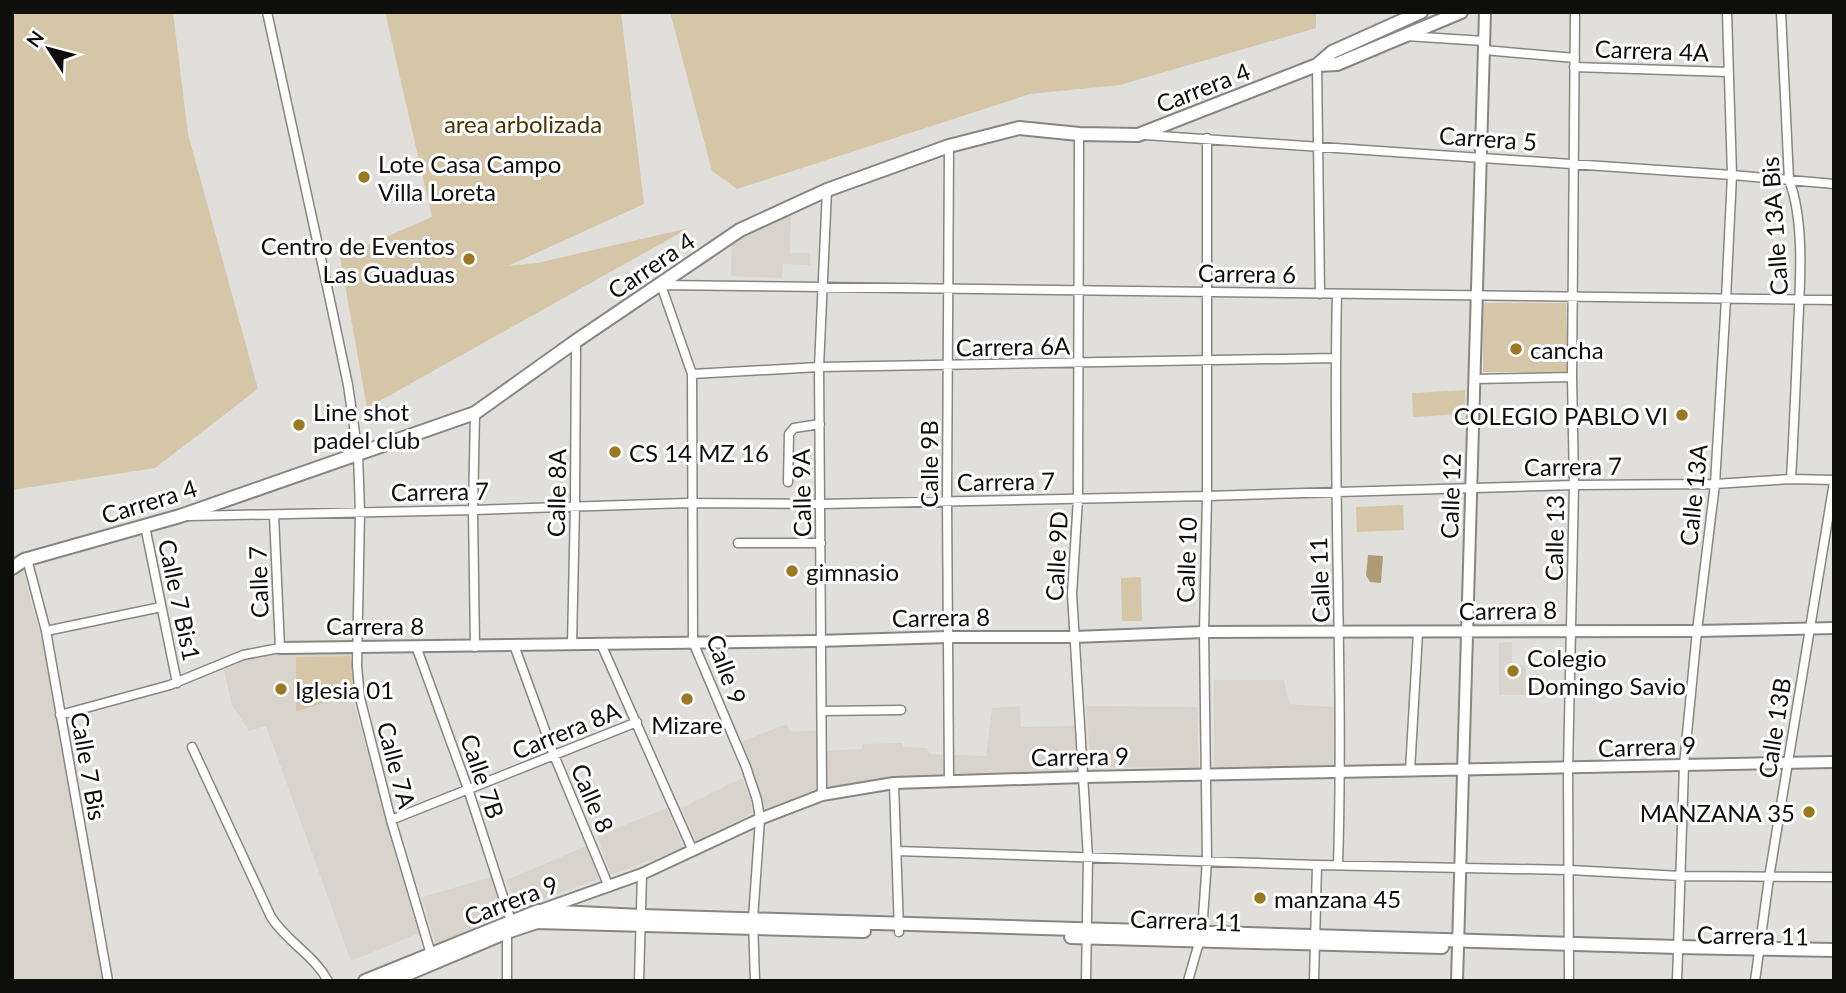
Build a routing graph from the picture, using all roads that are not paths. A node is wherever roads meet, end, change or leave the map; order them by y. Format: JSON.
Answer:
{"nodes":[{"id":1,"x":267,"y":12,"type":"edge"},
{"id":2,"x":1421,"y":12,"type":"edge"},
{"id":3,"x":1461,"y":12,"type":"edge"},
{"id":4,"x":1485,"y":12,"type":"edge"},
{"id":5,"x":1575,"y":12,"type":"edge"},
{"id":6,"x":1727,"y":12,"type":"edge"},
{"id":7,"x":1781,"y":12,"type":"edge"},
{"id":8,"x":1400,"y":36,"type":"junction"},
{"id":9,"x":1484,"y":46,"type":"junction"},
{"id":10,"x":1575,"y":62,"type":"junction"},
{"id":11,"x":1317,"y":65,"type":"junction"},
{"id":12,"x":1728,"y":72,"type":"junction"},
{"id":13,"x":1079,"y":134,"type":"junction"},
{"id":14,"x":1138,"y":135,"type":"junction"},
{"id":15,"x":1207,"y":138,"type":"junction"},
{"id":16,"x":949,"y":146,"type":"junction"},
{"id":17,"x":1319,"y":146,"type":"junction"},
{"id":18,"x":1481,"y":157,"type":"junction"},
{"id":19,"x":1573,"y":164,"type":"junction"},
{"id":20,"x":1732,"y":174,"type":"junction"},
{"id":21,"x":1789,"y":180,"type":"junction"},
{"id":22,"x":1834,"y":184,"type":"edge"},
{"id":23,"x":827,"y":190,"type":"junction"},
{"id":24,"x":661,"y":285,"type":"junction"},
{"id":25,"x":821,"y":287,"type":"junction"},
{"id":26,"x":948,"y":289,"type":"junction"},
{"id":27,"x":1077,"y":290,"type":"junction"},
{"id":28,"x":1207,"y":292,"type":"junction"},
{"id":29,"x":1320,"y":294,"type":"junction"},
{"id":30,"x":1337,"y":294,"type":"junction"},
{"id":31,"x":1477,"y":296,"type":"junction"},
{"id":32,"x":1573,"y":297,"type":"junction"},
{"id":33,"x":1726,"y":299,"type":"junction"},
{"id":34,"x":1799,"y":300,"type":"junction"},
{"id":35,"x":1834,"y":300,"type":"edge"},
{"id":36,"x":576,"y":341,"type":"junction"},
{"id":37,"x":1335,"y":358,"type":"junction"},
{"id":38,"x":1207,"y":360,"type":"junction"},
{"id":39,"x":1079,"y":363,"type":"junction"},
{"id":40,"x":948,"y":366,"type":"junction"},
{"id":41,"x":819,"y":367,"type":"junction"},
{"id":42,"x":692,"y":373,"type":"junction"},
{"id":43,"x":1572,"y":377,"type":"junction"},
{"id":44,"x":1474,"y":379,"type":"junction"},
{"id":45,"x":475,"y":413,"type":"junction"},
{"id":46,"x":820,"y":424,"type":"junction"},
{"id":47,"x":358,"y":454,"type":"junction"},
{"id":48,"x":1791,"y":479,"type":"junction"},
{"id":49,"x":1834,"y":481,"type":"edge"},
{"id":50,"x":788,"y":482,"type":"dead end"},
{"id":51,"x":1715,"y":484,"type":"junction"},
{"id":52,"x":1574,"y":485,"type":"junction"},
{"id":53,"x":1471,"y":488,"type":"junction"},
{"id":54,"x":1336,"y":492,"type":"junction"},
{"id":55,"x":1208,"y":496,"type":"junction"},
{"id":56,"x":1079,"y":499,"type":"junction"},
{"id":57,"x":947,"y":502,"type":"junction"},
{"id":58,"x":691,"y":504,"type":"junction"},
{"id":59,"x":821,"y":504,"type":"junction"},
{"id":60,"x":576,"y":505,"type":"junction"},
{"id":61,"x":472,"y":510,"type":"junction"},
{"id":62,"x":360,"y":512,"type":"junction"},
{"id":63,"x":274,"y":515,"type":"junction"},
{"id":64,"x":180,"y":516,"type":"junction"},
{"id":65,"x":145,"y":526,"type":"junction"},
{"id":66,"x":738,"y":543,"type":"dead end"},
{"id":67,"x":821,"y":543,"type":"junction"},
{"id":68,"x":21,"y":559,"type":"edge"},
{"id":69,"x":12,"y":568,"type":"edge"},
{"id":70,"x":161,"y":607,"type":"junction"},
{"id":71,"x":1809,"y":628,"type":"junction"},
{"id":72,"x":1834,"y":628,"type":"edge"},
{"id":73,"x":1572,"y":630,"type":"junction"},
{"id":74,"x":46,"y":631,"type":"junction"},
{"id":75,"x":1697,"y":631,"type":"junction"},
{"id":76,"x":1204,"y":632,"type":"junction"},
{"id":77,"x":1467,"y":632,"type":"junction"},
{"id":78,"x":1340,"y":633,"type":"junction"},
{"id":79,"x":1418,"y":633,"type":"junction"},
{"id":80,"x":948,"y":637,"type":"junction"},
{"id":81,"x":1074,"y":637,"type":"junction"},
{"id":82,"x":822,"y":641,"type":"junction"},
{"id":83,"x":693,"y":642,"type":"junction"},
{"id":84,"x":358,"y":645,"type":"junction"},
{"id":85,"x":514,"y":645,"type":"junction"},
{"id":86,"x":572,"y":645,"type":"junction"},
{"id":87,"x":601,"y":645,"type":"junction"},
{"id":88,"x":416,"y":646,"type":"junction"},
{"id":89,"x":475,"y":646,"type":"junction"},
{"id":90,"x":280,"y":648,"type":"junction"},
{"id":91,"x":177,"y":682,"type":"junction"},
{"id":92,"x":901,"y":710,"type":"dead end"},
{"id":93,"x":822,"y":711,"type":"junction"},
{"id":94,"x":60,"y":715,"type":"junction"},
{"id":95,"x":637,"y":722,"type":"junction"},
{"id":96,"x":192,"y":747,"type":"dead end"},
{"id":97,"x":554,"y":755,"type":"junction"},
{"id":98,"x":1834,"y":762,"type":"edge"},
{"id":99,"x":1788,"y":763,"type":"junction"},
{"id":100,"x":1684,"y":765,"type":"junction"},
{"id":101,"x":1568,"y":769,"type":"junction"},
{"id":102,"x":1464,"y":771,"type":"junction"},
{"id":103,"x":1410,"y":772,"type":"junction"},
{"id":104,"x":1341,"y":773,"type":"junction"},
{"id":105,"x":1206,"y":775,"type":"junction"},
{"id":106,"x":1084,"y":777,"type":"junction"},
{"id":107,"x":949,"y":781,"type":"junction"},
{"id":108,"x":894,"y":783,"type":"junction"},
{"id":109,"x":468,"y":789,"type":"junction"},
{"id":110,"x":822,"y":795,"type":"junction"},
{"id":111,"x":760,"y":819,"type":"junction"},
{"id":112,"x":391,"y":820,"type":"junction"},
{"id":113,"x":692,"y":851,"type":"junction"},
{"id":114,"x":897,"y":851,"type":"junction"},
{"id":115,"x":1088,"y":858,"type":"junction"},
{"id":116,"x":1207,"y":860,"type":"junction"},
{"id":117,"x":1317,"y":865,"type":"junction"},
{"id":118,"x":1338,"y":865,"type":"junction"},
{"id":119,"x":1460,"y":867,"type":"junction"},
{"id":120,"x":1570,"y":870,"type":"junction"},
{"id":121,"x":642,"y":874,"type":"junction"},
{"id":122,"x":1681,"y":876,"type":"junction"},
{"id":123,"x":1834,"y":877,"type":"edge"},
{"id":124,"x":1769,"y":878,"type":"junction"},
{"id":125,"x":609,"y":887,"type":"junction"},
{"id":126,"x":538,"y":916,"type":"junction"},
{"id":127,"x":640,"y":921,"type":"junction"},
{"id":128,"x":753,"y":923,"type":"junction"},
{"id":129,"x":509,"y":926,"type":"junction"},
{"id":130,"x":899,"y":928,"type":"junction"},
{"id":131,"x":1086,"y":933,"type":"junction"},
{"id":132,"x":1200,"y":937,"type":"junction"},
{"id":133,"x":1314,"y":940,"type":"junction"},
{"id":134,"x":1458,"y":944,"type":"junction"},
{"id":135,"x":1568,"y":947,"type":"junction"},
{"id":136,"x":1834,"y":950,"type":"edge"},
{"id":137,"x":1678,"y":951,"type":"junction"},
{"id":138,"x":1759,"y":952,"type":"junction"},
{"id":139,"x":431,"y":954,"type":"junction"},
{"id":140,"x":1834,"y":958,"type":"edge"},
{"id":141,"x":388,"y":978,"type":"edge"},
{"id":142,"x":107,"y":981,"type":"edge"},
{"id":143,"x":328,"y":981,"type":"edge"},
{"id":144,"x":365,"y":981,"type":"edge"},
{"id":145,"x":507,"y":981,"type":"edge"},
{"id":146,"x":639,"y":981,"type":"edge"},
{"id":147,"x":755,"y":981,"type":"edge"},
{"id":148,"x":1086,"y":981,"type":"edge"},
{"id":149,"x":1188,"y":981,"type":"edge"},
{"id":150,"x":1314,"y":981,"type":"edge"},
{"id":151,"x":1457,"y":981,"type":"edge"},
{"id":152,"x":1569,"y":981,"type":"edge"},
{"id":153,"x":1677,"y":981,"type":"edge"},
{"id":154,"x":1755,"y":981,"type":"edge"}],
"edges":[{"from":1,"to":47,"type":"street","name":"Calle 7A"},
{"from":2,"to":11,"type":"main road","name":"Carrera 4"},
{"from":3,"to":8,"type":"main road","name":"Carrera 4"},
{"from":4,"to":9,"type":"street","name":"Calle 12"},
{"from":5,"to":10,"type":"street","name":"Calle 13"},
{"from":6,"to":12,"type":"street","name":"Calle 13A"},
{"from":7,"to":21,"type":"street","name":"Calle 13A Bis"},
{"from":8,"to":9,"type":"street","name":"Carrera 4A"},
{"from":8,"to":11,"type":"main road","name":"Carrera 4"},
{"from":9,"to":10,"type":"street","name":"Carrera 4A"},
{"from":9,"to":18,"type":"street","name":"Calle 12"},
{"from":10,"to":12,"type":"street","name":"Carrera 4A"},
{"from":10,"to":19,"type":"street","name":"Calle 13"},
{"from":11,"to":14,"type":"main road","name":"Carrera 4"},
{"from":11,"to":17,"type":"street"},
{"from":12,"to":20,"type":"street","name":"Calle 13A"},
{"from":13,"to":14,"type":"main road","name":"Carrera 4"},
{"from":13,"to":16,"type":"main road","name":"Carrera 4"},
{"from":13,"to":27,"type":"street","name":"Calle 9D"},
{"from":14,"to":15,"type":"street","name":"Carrera 5"},
{"from":15,"to":17,"type":"street","name":"Carrera 5"},
{"from":15,"to":28,"type":"street","name":"Calle 10"},
{"from":16,"to":23,"type":"main road","name":"Carrera 4"},
{"from":16,"to":26,"type":"street","name":"Calle 9B"},
{"from":17,"to":18,"type":"street","name":"Carrera 5"},
{"from":17,"to":29,"type":"street"},
{"from":18,"to":19,"type":"street","name":"Carrera 5"},
{"from":18,"to":31,"type":"street","name":"Calle 12"},
{"from":19,"to":20,"type":"street","name":"Carrera 5"},
{"from":19,"to":32,"type":"street","name":"Calle 13"},
{"from":20,"to":21,"type":"street","name":"Carrera 5"},
{"from":20,"to":33,"type":"street","name":"Calle 13A"},
{"from":21,"to":22,"type":"street","name":"Carrera 5"},
{"from":21,"to":34,"type":"street","name":"Calle 13A Bis"},
{"from":23,"to":24,"type":"main road","name":"Carrera 4"},
{"from":23,"to":25,"type":"street","name":"Calle 9A"},
{"from":24,"to":25,"type":"street","name":"Carrera 6"},
{"from":24,"to":36,"type":"main road","name":"Carrera 4"},
{"from":24,"to":42,"type":"street","name":"Calle 9"},
{"from":25,"to":26,"type":"street","name":"Carrera 6"},
{"from":25,"to":41,"type":"street","name":"Calle 9A"},
{"from":26,"to":27,"type":"street","name":"Carrera 6"},
{"from":26,"to":40,"type":"street","name":"Calle 9B"},
{"from":27,"to":28,"type":"street","name":"Carrera 6"},
{"from":27,"to":39,"type":"street","name":"Calle 9D"},
{"from":28,"to":29,"type":"street","name":"Carrera 6"},
{"from":28,"to":38,"type":"street","name":"Calle 10"},
{"from":29,"to":30,"type":"street","name":"Carrera 6"},
{"from":30,"to":31,"type":"street","name":"Carrera 6"},
{"from":30,"to":37,"type":"street","name":"Calle 11"},
{"from":31,"to":32,"type":"street","name":"Carrera 6"},
{"from":31,"to":44,"type":"street","name":"Calle 12"},
{"from":32,"to":33,"type":"street","name":"Carrera 6"},
{"from":32,"to":43,"type":"street","name":"Calle 13"},
{"from":33,"to":34,"type":"street","name":"Carrera 6"},
{"from":33,"to":51,"type":"street","name":"Calle 13A"},
{"from":34,"to":35,"type":"street","name":"Carrera 6"},
{"from":34,"to":48,"type":"street","name":"Calle 13A Bis"},
{"from":36,"to":45,"type":"main road","name":"Carrera 4"},
{"from":36,"to":60,"type":"street","name":"Calle 8A"},
{"from":37,"to":38,"type":"street","name":"Carrera 6A"},
{"from":37,"to":54,"type":"street","name":"Calle 11"},
{"from":38,"to":39,"type":"street","name":"Carrera 6A"},
{"from":38,"to":55,"type":"street","name":"Calle 10"},
{"from":39,"to":40,"type":"street","name":"Carrera 6A"},
{"from":39,"to":56,"type":"street","name":"Calle 9D"},
{"from":40,"to":41,"type":"street","name":"Carrera 6A"},
{"from":40,"to":57,"type":"street","name":"Calle 9B"},
{"from":41,"to":42,"type":"street","name":"Carrera 6A"},
{"from":41,"to":46,"type":"street","name":"Calle 9A"},
{"from":42,"to":58,"type":"street","name":"Calle 9"},
{"from":43,"to":44,"type":"street"},
{"from":43,"to":52,"type":"street","name":"Calle 13"},
{"from":44,"to":53,"type":"street","name":"Calle 12"},
{"from":45,"to":47,"type":"main road","name":"Carrera 4"},
{"from":45,"to":61,"type":"street"},
{"from":46,"to":50,"type":"street"},
{"from":46,"to":59,"type":"street","name":"Calle 9A"},
{"from":47,"to":62,"type":"street","name":"Calle 7A"},
{"from":47,"to":64,"type":"main road","name":"Carrera 4"},
{"from":48,"to":49,"type":"street","name":"Carrera 7"},
{"from":48,"to":51,"type":"street","name":"Carrera 7"},
{"from":49,"to":71,"type":"street","name":"Calle 13B"},
{"from":51,"to":52,"type":"street","name":"Carrera 7"},
{"from":51,"to":75,"type":"street","name":"Calle 13A"},
{"from":52,"to":53,"type":"street","name":"Carrera 7"},
{"from":52,"to":73,"type":"street","name":"Calle 13"},
{"from":53,"to":54,"type":"street","name":"Carrera 7"},
{"from":53,"to":77,"type":"street","name":"Calle 12"},
{"from":54,"to":55,"type":"street","name":"Carrera 7"},
{"from":54,"to":78,"type":"street","name":"Calle 11"},
{"from":55,"to":56,"type":"street","name":"Carrera 7"},
{"from":55,"to":76,"type":"street","name":"Calle 10"},
{"from":56,"to":57,"type":"street","name":"Carrera 7"},
{"from":56,"to":81,"type":"street","name":"Calle 9D"},
{"from":57,"to":59,"type":"street","name":"Carrera 7"},
{"from":57,"to":80,"type":"street","name":"Calle 9B"},
{"from":58,"to":59,"type":"street","name":"Carrera 7"},
{"from":58,"to":60,"type":"street","name":"Carrera 7"},
{"from":58,"to":83,"type":"street","name":"Calle 9"},
{"from":59,"to":67,"type":"street","name":"Calle 9A"},
{"from":60,"to":61,"type":"street","name":"Carrera 7"},
{"from":60,"to":86,"type":"street","name":"Calle 8A"},
{"from":61,"to":62,"type":"street","name":"Carrera 7"},
{"from":61,"to":89,"type":"street"},
{"from":62,"to":63,"type":"street","name":"Carrera 7"},
{"from":62,"to":84,"type":"street","name":"Calle 7A"},
{"from":63,"to":64,"type":"street","name":"Carrera 7"},
{"from":63,"to":90,"type":"street","name":"Calle 7"},
{"from":64,"to":65,"type":"main road","name":"Carrera 4"},
{"from":65,"to":68,"type":"main road","name":"Carrera 4"},
{"from":65,"to":70,"type":"street","name":"Calle 7 Bis1"},
{"from":66,"to":67,"type":"street"},
{"from":67,"to":82,"type":"street","name":"Calle 9A"},
{"from":68,"to":69,"type":"main road","name":"Carrera 4"},
{"from":68,"to":74,"type":"street","name":"Calle 7 Bis"},
{"from":70,"to":74,"type":"street"},
{"from":70,"to":91,"type":"street","name":"Calle 7 Bis1"},
{"from":71,"to":72,"type":"street","name":"Carrera 8"},
{"from":71,"to":75,"type":"street","name":"Carrera 8"},
{"from":71,"to":99,"type":"street","name":"Calle 13B"},
{"from":73,"to":75,"type":"street","name":"Carrera 8"},
{"from":73,"to":77,"type":"street","name":"Carrera 8"},
{"from":73,"to":101,"type":"street","name":"Calle 13"},
{"from":74,"to":94,"type":"street","name":"Calle 7 Bis"},
{"from":75,"to":100,"type":"street","name":"Calle 13A"},
{"from":76,"to":78,"type":"street","name":"Carrera 8"},
{"from":76,"to":81,"type":"street","name":"Carrera 8"},
{"from":76,"to":105,"type":"street","name":"Calle 10"},
{"from":77,"to":79,"type":"street","name":"Carrera 8"},
{"from":77,"to":102,"type":"street","name":"Calle 12"},
{"from":78,"to":79,"type":"street","name":"Carrera 8"},
{"from":78,"to":104,"type":"street","name":"Calle 11"},
{"from":79,"to":103,"type":"street"},
{"from":80,"to":81,"type":"street","name":"Carrera 8"},
{"from":80,"to":82,"type":"street","name":"Carrera 8"},
{"from":80,"to":107,"type":"street","name":"Calle 9B"},
{"from":81,"to":106,"type":"street","name":"Calle 9D"},
{"from":82,"to":83,"type":"street","name":"Carrera 8"},
{"from":82,"to":93,"type":"street","name":"Calle 9A"},
{"from":83,"to":87,"type":"street","name":"Carrera 8"},
{"from":83,"to":111,"type":"street","name":"Calle 9"},
{"from":84,"to":88,"type":"street","name":"Carrera 8"},
{"from":84,"to":90,"type":"street","name":"Carrera 8"},
{"from":84,"to":112,"type":"street","name":"Calle 7A"},
{"from":85,"to":86,"type":"street","name":"Carrera 8"},
{"from":85,"to":89,"type":"street","name":"Carrera 8"},
{"from":85,"to":97,"type":"street","name":"Calle 8"},
{"from":86,"to":87,"type":"street","name":"Carrera 8"},
{"from":87,"to":95,"type":"street"},
{"from":88,"to":89,"type":"street","name":"Carrera 8"},
{"from":88,"to":109,"type":"street","name":"Calle 7B"},
{"from":90,"to":91,"type":"street","name":"Carrera 8"},
{"from":91,"to":94,"type":"street","name":"Carrera 8"},
{"from":92,"to":93,"type":"street"},
{"from":93,"to":110,"type":"street","name":"Calle 9A"},
{"from":94,"to":142,"type":"street","name":"Calle 7 Bis"},
{"from":95,"to":97,"type":"street","name":"Carrera 8A"},
{"from":95,"to":113,"type":"street"},
{"from":96,"to":143,"type":"street"},
{"from":97,"to":109,"type":"street","name":"Carrera 8A"},
{"from":97,"to":125,"type":"street","name":"Calle 8"},
{"from":98,"to":99,"type":"street","name":"Carrera 9"},
{"from":99,"to":100,"type":"street","name":"Carrera 9"},
{"from":99,"to":124,"type":"street","name":"Calle 13B"},
{"from":100,"to":101,"type":"street","name":"Carrera 9"},
{"from":100,"to":122,"type":"street","name":"Calle 13A"},
{"from":101,"to":102,"type":"street","name":"Carrera 9"},
{"from":101,"to":120,"type":"street","name":"Calle 13"},
{"from":102,"to":103,"type":"street","name":"Carrera 9"},
{"from":102,"to":119,"type":"street","name":"Calle 12"},
{"from":103,"to":104,"type":"street","name":"Carrera 9"},
{"from":104,"to":105,"type":"street","name":"Carrera 9"},
{"from":104,"to":118,"type":"street","name":"Calle 11"},
{"from":105,"to":106,"type":"street","name":"Carrera 9"},
{"from":105,"to":116,"type":"street","name":"Calle 10"},
{"from":106,"to":107,"type":"street","name":"Carrera 9"},
{"from":106,"to":115,"type":"street","name":"Calle 9D"},
{"from":107,"to":108,"type":"street","name":"Carrera 9"},
{"from":108,"to":110,"type":"street","name":"Carrera 9"},
{"from":108,"to":114,"type":"street"},
{"from":109,"to":112,"type":"street","name":"Carrera 8A"},
{"from":109,"to":129,"type":"street","name":"Calle 7B"},
{"from":110,"to":111,"type":"street","name":"Carrera 9"},
{"from":111,"to":113,"type":"street","name":"Carrera 9"},
{"from":111,"to":128,"type":"street","name":"Calle 9"},
{"from":112,"to":139,"type":"street","name":"Calle 7A"},
{"from":113,"to":121,"type":"street","name":"Carrera 9"},
{"from":114,"to":115,"type":"street"},
{"from":114,"to":130,"type":"street"},
{"from":115,"to":116,"type":"street"},
{"from":115,"to":131,"type":"street","name":"Calle 9D"},
{"from":116,"to":117,"type":"street"},
{"from":116,"to":132,"type":"street","name":"Calle 10"},
{"from":117,"to":118,"type":"street"},
{"from":117,"to":133,"type":"street"},
{"from":118,"to":119,"type":"street"},
{"from":119,"to":120,"type":"street"},
{"from":119,"to":134,"type":"street","name":"Calle 12"},
{"from":120,"to":122,"type":"street"},
{"from":120,"to":135,"type":"street","name":"Calle 13"},
{"from":121,"to":125,"type":"street","name":"Carrera 9"},
{"from":121,"to":127,"type":"street"},
{"from":122,"to":124,"type":"street"},
{"from":122,"to":137,"type":"street","name":"Calle 13A"},
{"from":123,"to":124,"type":"street"},
{"from":124,"to":138,"type":"street","name":"Calle 13B"},
{"from":125,"to":126,"type":"street","name":"Carrera 9"},
{"from":126,"to":127,"type":"main road","name":"Carrera 11"},
{"from":126,"to":129,"type":"main road","name":"Carrera 9"},
{"from":127,"to":128,"type":"main road","name":"Carrera 11"},
{"from":127,"to":146,"type":"street"},
{"from":128,"to":130,"type":"main road","name":"Carrera 11"},
{"from":128,"to":147,"type":"street","name":"Calle 9"},
{"from":129,"to":139,"type":"main road","name":"Carrera 9"},
{"from":129,"to":141,"type":"main road","name":"Carrera 9"},
{"from":129,"to":145,"type":"street","name":"Calle 7B"},
{"from":130,"to":131,"type":"main road","name":"Carrera 11"},
{"from":131,"to":132,"type":"main road","name":"Carrera 11"},
{"from":131,"to":148,"type":"street","name":"Calle 9D"},
{"from":132,"to":133,"type":"main road","name":"Carrera 11"},
{"from":132,"to":149,"type":"street","name":"Calle 10"},
{"from":133,"to":134,"type":"main road","name":"Carrera 11"},
{"from":133,"to":150,"type":"street"},
{"from":134,"to":135,"type":"main road","name":"Carrera 11"},
{"from":134,"to":151,"type":"street","name":"Calle 12"},
{"from":135,"to":137,"type":"main road","name":"Carrera 11"},
{"from":135,"to":152,"type":"street","name":"Calle 13"},
{"from":136,"to":138,"type":"main road","name":"Carrera 11"},
{"from":137,"to":138,"type":"main road","name":"Carrera 11"},
{"from":137,"to":153,"type":"street","name":"Calle 13A"},
{"from":138,"to":140,"type":"main road","name":"Carrera 11"},
{"from":138,"to":154,"type":"street","name":"Calle 13B"},
{"from":139,"to":141,"type":"main road","name":"Carrera 9"},
{"from":141,"to":144,"type":"main road","name":"Carrera 9"}]}
